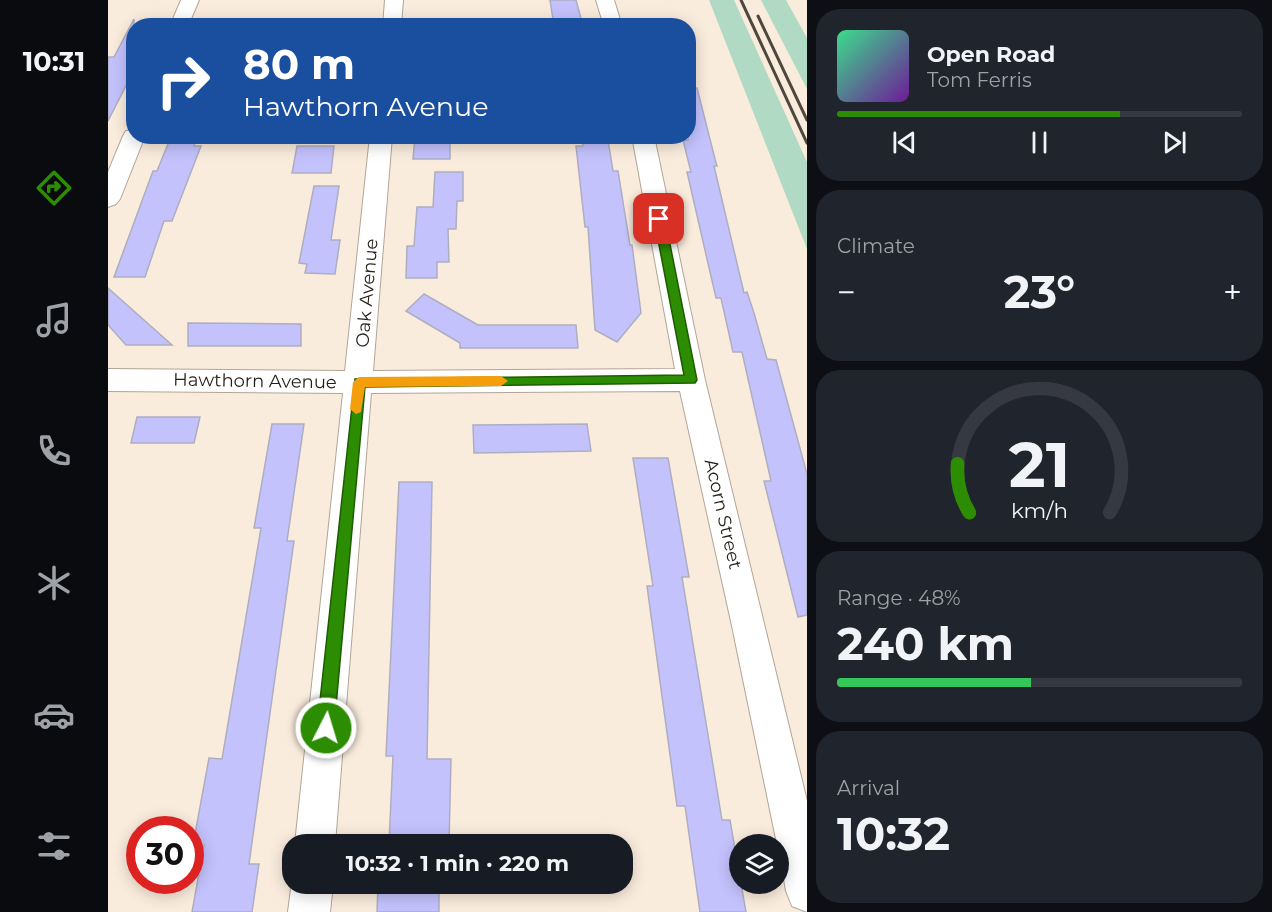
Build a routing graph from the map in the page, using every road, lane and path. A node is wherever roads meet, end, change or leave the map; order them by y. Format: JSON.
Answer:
{"nodes":[{"id":1,"x":190,"y":0,"type":"edge"},
{"id":2,"x":394,"y":0,"type":"edge"},
{"id":3,"x":605,"y":0,"type":"edge"},
{"id":4,"x":182,"y":18,"type":"edge"},
{"id":5,"x":393,"y":18,"type":"edge"},
{"id":6,"x":611,"y":18,"type":"edge"},
{"id":7,"x":131,"y":144,"type":"edge"},
{"id":8,"x":380,"y":144,"type":"edge"},
{"id":9,"x":645,"y":144,"type":"edge"},
{"id":10,"x":108,"y":199,"type":"edge"},
{"id":11,"x":108,"y":380,"type":"edge"},
{"id":12,"x":691,"y":380,"type":"junction"},
{"id":13,"x":359,"y":382,"type":"junction"},
{"id":14,"x":316,"y":834,"type":"edge"},
{"id":15,"x":807,"y":891,"type":"edge"},
{"id":16,"x":311,"y":894,"type":"edge"},
{"id":17,"x":309,"y":912,"type":"edge"}],
"edges":[{"from":1,"to":4,"type":"street"},
{"from":2,"to":5,"type":"street"},
{"from":3,"to":6,"type":"street"},
{"from":7,"to":10,"type":"street"},
{"from":8,"to":13,"type":"street","name":"Oak Avenue"},
{"from":9,"to":12,"type":"street","name":"Acorn Street"},
{"from":11,"to":13,"type":"street","name":"Hawthorn Avenue"},
{"from":12,"to":13,"type":"street","name":"Hawthorn Avenue"},
{"from":12,"to":15,"type":"street","name":"Acorn Street"},
{"from":13,"to":14,"type":"street","name":"Oak Avenue"},
{"from":16,"to":17,"type":"street"}]}
